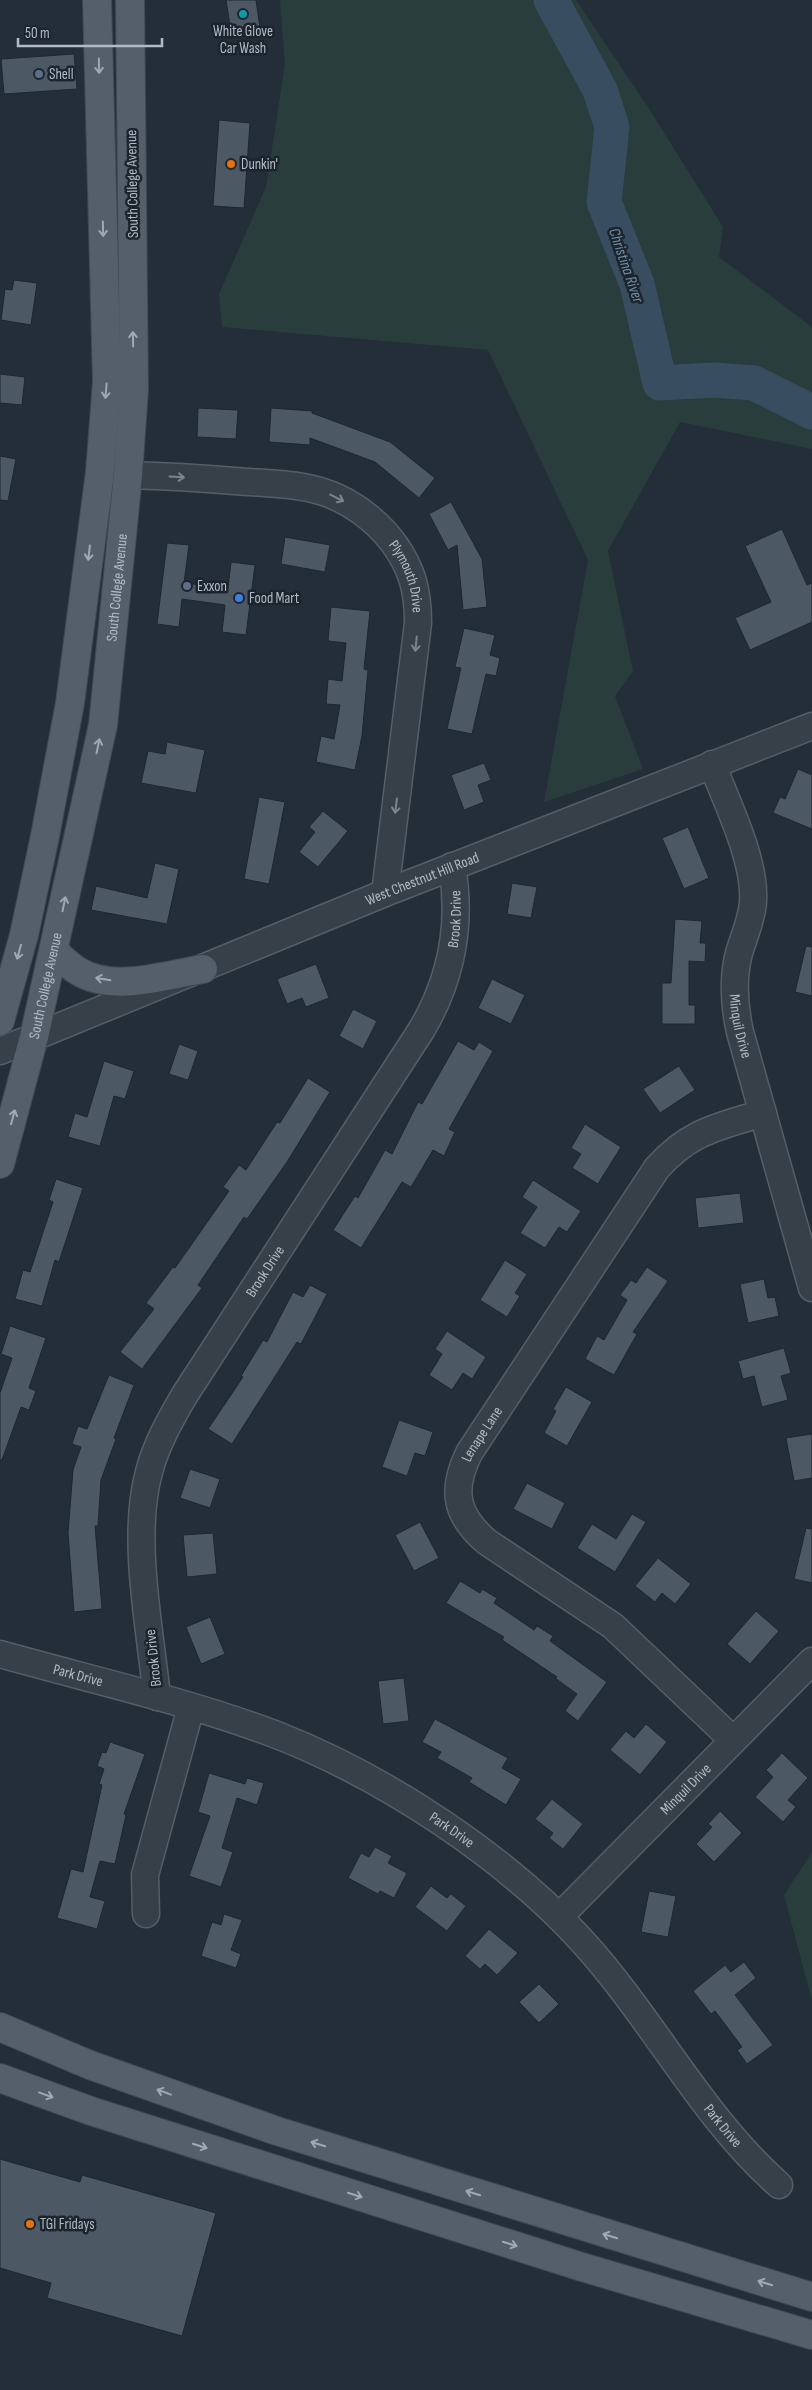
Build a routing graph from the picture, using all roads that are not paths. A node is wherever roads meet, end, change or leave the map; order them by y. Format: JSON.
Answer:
{"nodes":[{"id":1,"x":97,"y":0,"type":"edge"},
{"id":2,"x":130,"y":0,"type":"edge"},
{"id":3,"x":128,"y":475,"type":"junction"},
{"id":4,"x":812,"y":726,"type":"edge"},
{"id":5,"x":712,"y":764,"type":"junction"},
{"id":6,"x":452,"y":866,"type":"junction"},
{"id":7,"x":385,"y":893,"type":"junction"},
{"id":8,"x":54,"y":951,"type":"junction"},
{"id":9,"x":203,"y":969,"type":"junction"},
{"id":10,"x":0,"y":1021,"type":"edge"},
{"id":11,"x":34,"y":1037,"type":"junction"},
{"id":12,"x":0,"y":1051,"type":"edge"},
{"id":13,"x":763,"y":1113,"type":"junction"},
{"id":14,"x":0,"y":1164,"type":"edge"},
{"id":15,"x":812,"y":1288,"type":"edge"},
{"id":16,"x":0,"y":1654,"type":"edge"},
{"id":17,"x":812,"y":1661,"type":"edge"},
{"id":18,"x":157,"y":1697,"type":"junction"},
{"id":19,"x":191,"y":1707,"type":"junction"},
{"id":20,"x":733,"y":1740,"type":"junction"},
{"id":21,"x":146,"y":1914,"type":"dead end"},
{"id":22,"x":559,"y":1918,"type":"junction"},
{"id":23,"x":0,"y":2028,"type":"edge"},
{"id":24,"x":0,"y":2078,"type":"edge"},
{"id":25,"x":780,"y":2185,"type":"dead end"},
{"id":26,"x":812,"y":2297,"type":"edge"},
{"id":27,"x":805,"y":2334,"type":"edge"}],
"edges":[{"from":1,"to":10,"type":"main road","name":"South College Avenue","one_way":true},
{"from":3,"to":2,"type":"main road","name":"South College Avenue","one_way":true},
{"from":3,"to":7,"type":"street","name":"Plymouth Drive","one_way":true},
{"from":8,"to":3,"type":"main road","name":"South College Avenue","one_way":true},
{"from":4,"to":5,"type":"street","name":"West Chestnut Hill Road"},
{"from":5,"to":6,"type":"street","name":"West Chestnut Hill Road"},
{"from":5,"to":13,"type":"street","name":"Minquil Drive"},
{"from":6,"to":7,"type":"street","name":"West Chestnut Hill Road"},
{"from":6,"to":18,"type":"street","name":"Brook Drive"},
{"from":7,"to":9,"type":"street","name":"West Chestnut Hill Road"},
{"from":9,"to":8,"type":"main road","one_way":true},
{"from":8,"to":11,"type":"main road","name":"South College Avenue"},
{"from":9,"to":11,"type":"street","name":"West Chestnut Hill Road"},
{"from":11,"to":12,"type":"street","name":"West Chestnut Hill Road"},
{"from":14,"to":11,"type":"main road","name":"South College Avenue","one_way":true},
{"from":13,"to":15,"type":"street","name":"Minquil Drive"},
{"from":13,"to":20,"type":"street","name":"Lenape Lane"},
{"from":16,"to":18,"type":"street","name":"Park Drive"},
{"from":17,"to":20,"type":"street","name":"Minquil Drive"},
{"from":18,"to":19,"type":"street","name":"Park Drive"},
{"from":19,"to":21,"type":"street"},
{"from":19,"to":22,"type":"street","name":"Park Drive"},
{"from":20,"to":22,"type":"street","name":"Minquil Drive"},
{"from":22,"to":25,"type":"street","name":"Park Drive"},
{"from":26,"to":23,"type":"main road","one_way":true},
{"from":24,"to":27,"type":"main road","one_way":true}]}
